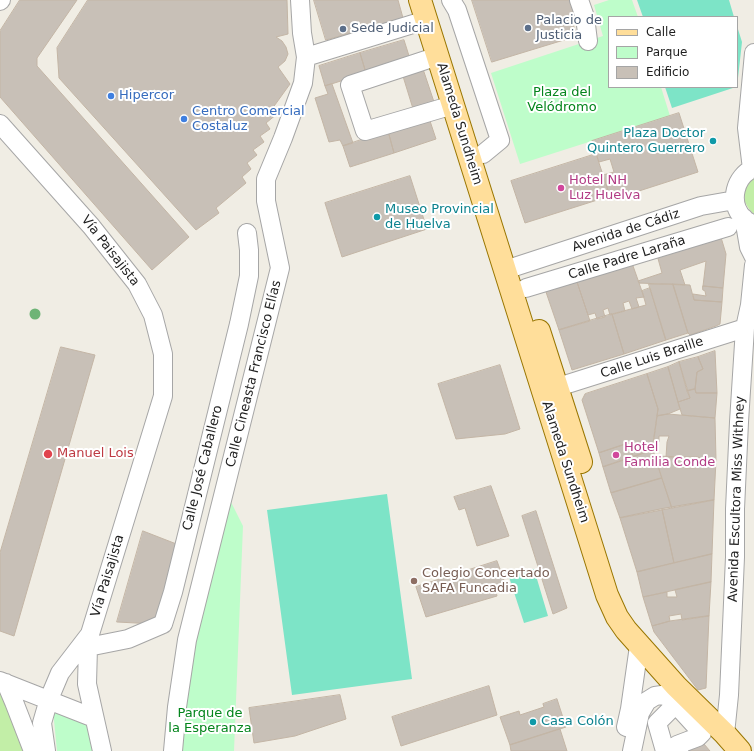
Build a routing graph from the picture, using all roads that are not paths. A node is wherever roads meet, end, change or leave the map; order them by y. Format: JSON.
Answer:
{"nodes":[{"id":1,"x":300,"y":0,"type":"edge"},
{"id":2,"x":435,"y":0,"type":"edge"},
{"id":3,"x":451,"y":0,"type":"edge"},
{"id":4,"x":579,"y":0,"type":"edge"},
{"id":5,"x":423,"y":10,"type":"edge"},
{"id":6,"x":588,"y":41,"type":"dead end"},
{"id":7,"x":754,"y":53,"type":"edge"},
{"id":8,"x":438,"y":56,"type":"junction"},
{"id":9,"x":306,"y":57,"type":"junction"},
{"id":10,"x":453,"y":105,"type":"junction"},
{"id":11,"x":0,"y":124,"type":"edge"},
{"id":12,"x":483,"y":154,"type":"junction"},
{"id":13,"x":753,"y":168,"type":"edge"},
{"id":14,"x":735,"y":200,"type":"junction"},
{"id":15,"x":749,"y":221,"type":"edge"},
{"id":16,"x":728,"y":227,"type":"dead end"},
{"id":17,"x":247,"y":233,"type":"dead end"},
{"id":18,"x":754,"y":257,"type":"edge"},
{"id":19,"x":754,"y":265,"type":"edge"},
{"id":20,"x":512,"y":268,"type":"junction"},
{"id":21,"x":526,"y":288,"type":"junction"},
{"id":22,"x":748,"y":339,"type":"edge"},
{"id":23,"x":558,"y":387,"type":"junction"},
{"id":24,"x":89,"y":640,"type":"junction"},
{"id":25,"x":639,"y":646,"type":"junction"},
{"id":26,"x":3,"y":682,"type":"edge"},
{"id":27,"x":675,"y":696,"type":"junction"},
{"id":28,"x":49,"y":700,"type":"junction"},
{"id":29,"x":630,"y":709,"type":"junction"},
{"id":30,"x":94,"y":718,"type":"junction"},
{"id":31,"x":725,"y":734,"type":"junction"},
{"id":32,"x":33,"y":751,"type":"edge"},
{"id":33,"x":46,"y":751,"type":"edge"},
{"id":34,"x":102,"y":751,"type":"edge"},
{"id":35,"x":173,"y":751,"type":"edge"},
{"id":36,"x":620,"y":751,"type":"edge"},
{"id":37,"x":632,"y":751,"type":"edge"},
{"id":38,"x":665,"y":751,"type":"edge"},
{"id":39,"x":678,"y":751,"type":"edge"},
{"id":40,"x":740,"y":751,"type":"edge"}],
"edges":[{"from":1,"to":9,"type":"street","name":"Calle Cineasta Francisco Elías"},
{"from":2,"to":12,"type":"main road","name":"Alameda Sundheim"},
{"from":3,"to":12,"type":"street"},
{"from":4,"to":6,"type":"street"},
{"from":5,"to":8,"type":"main road","name":"Alameda Sundheim"},
{"from":5,"to":9,"type":"street"},
{"from":7,"to":13,"type":"street"},
{"from":8,"to":10,"type":"main road","name":"Alameda Sundheim"},
{"from":8,"to":10,"type":"street"},
{"from":9,"to":35,"type":"street","name":"Calle Cineasta Francisco Elías"},
{"from":10,"to":20,"type":"main road","name":"Alameda Sundheim"},
{"from":11,"to":24,"type":"street","name":"Vía Paisajista"},
{"from":12,"to":20,"type":"main road","name":"Alameda Sundheim"},
{"from":13,"to":14,"type":"street"},
{"from":14,"to":15,"type":"street"},
{"from":14,"to":20,"type":"street","name":"Avenida de Cádiz"},
{"from":15,"to":18,"type":"street"},
{"from":16,"to":21,"type":"street","name":"Calle Padre Laraña"},
{"from":17,"to":24,"type":"street","name":"Calle José Caballero"},
{"from":19,"to":22,"type":"street","name":"Avenida Escultora Miss Withney"},
{"from":20,"to":21,"type":"main road","name":"Alameda Sundheim"},
{"from":20,"to":25,"type":"main road","name":"Alameda Sundheim"},
{"from":21,"to":23,"type":"main road","name":"Alameda Sundheim"},
{"from":22,"to":23,"type":"street","name":"Calle Luis Braille"},
{"from":22,"to":31,"type":"street","name":"Avenida Escultora Miss Withney"},
{"from":23,"to":25,"type":"main road","name":"Alameda Sundheim"},
{"from":24,"to":28,"type":"street"},
{"from":24,"to":30,"type":"street"},
{"from":25,"to":27,"type":"main road","name":"Alameda Sundheim"},
{"from":25,"to":29,"type":"street"},
{"from":26,"to":28,"type":"street"},
{"from":26,"to":32,"type":"street"},
{"from":27,"to":29,"type":"street"},
{"from":27,"to":31,"type":"main road","name":"Alameda Sundheim"},
{"from":27,"to":38,"type":"street"},
{"from":28,"to":30,"type":"street"},
{"from":28,"to":33,"type":"street"},
{"from":29,"to":36,"type":"street"},
{"from":30,"to":34,"type":"street"},
{"from":31,"to":40,"type":"main road","name":"Alameda Sundheim"},
{"from":37,"to":39,"type":"street"}]}
